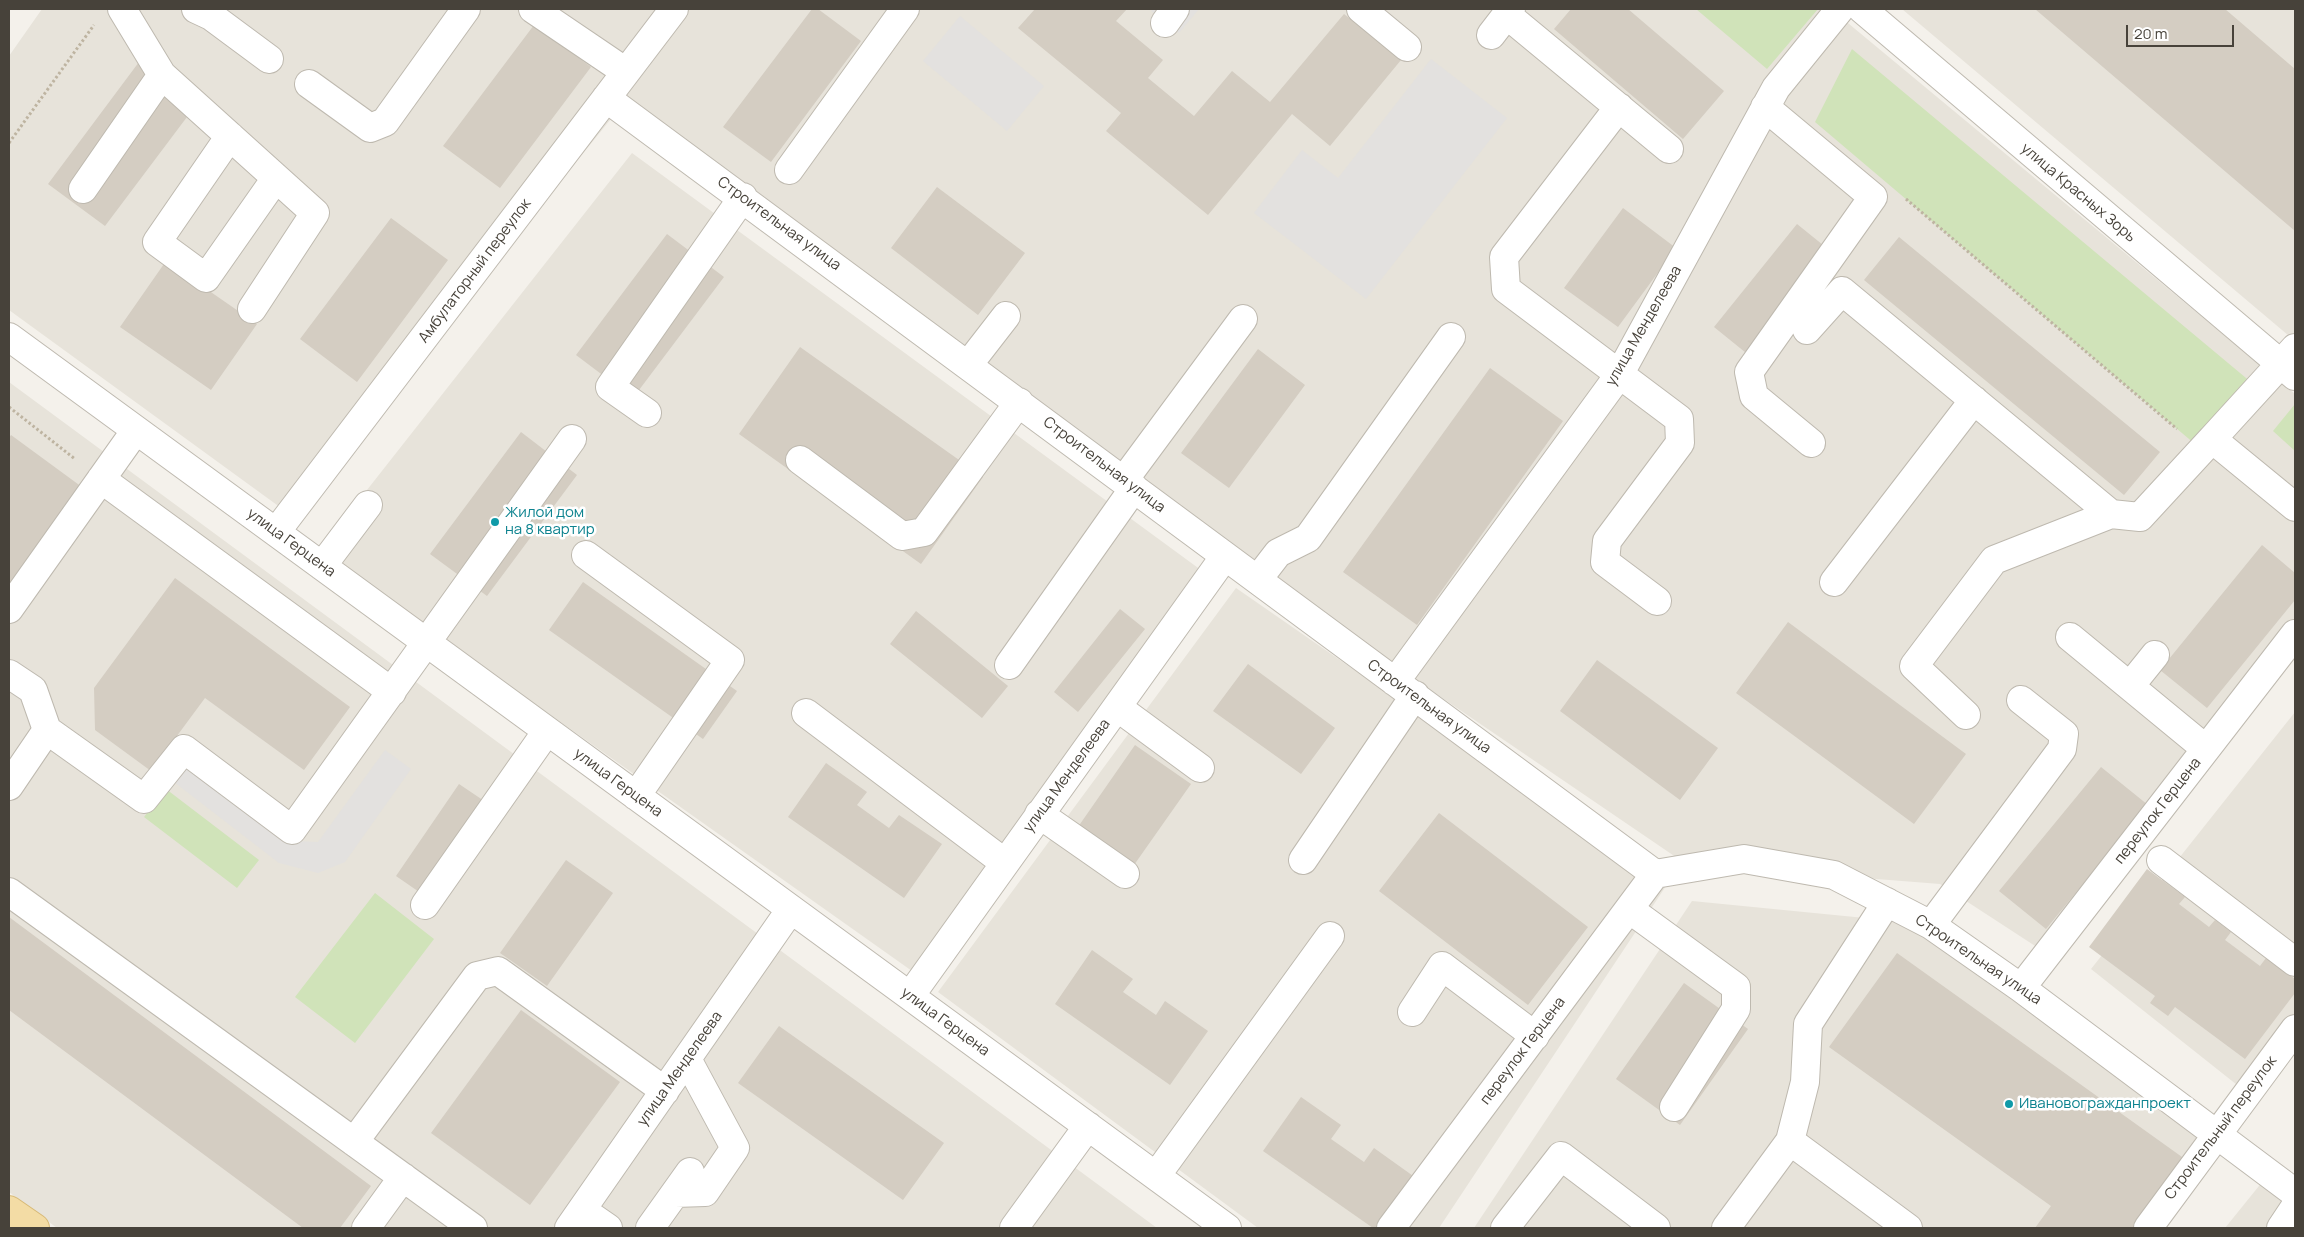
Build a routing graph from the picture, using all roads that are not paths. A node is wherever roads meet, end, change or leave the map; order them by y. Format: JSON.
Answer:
{"nodes":[{"id":1,"x":122,"y":9,"type":"edge"},
{"id":2,"x":466,"y":9,"type":"edge"},
{"id":3,"x":534,"y":9,"type":"edge"},
{"id":4,"x":674,"y":9,"type":"edge"},
{"id":5,"x":1361,"y":9,"type":"edge"},
{"id":6,"x":1840,"y":9,"type":"edge"},
{"id":7,"x":1862,"y":9,"type":"edge"},
{"id":8,"x":208,"y":11,"type":"edge"},
{"id":9,"x":896,"y":12,"type":"edge"},
{"id":10,"x":1503,"y":19,"type":"edge"},
{"id":11,"x":1407,"y":47,"type":"dead end"},
{"id":12,"x":269,"y":59,"type":"dead end"},
{"id":13,"x":626,"y":72,"type":"junction"},
{"id":14,"x":162,"y":75,"type":"junction"},
{"id":15,"x":309,"y":84,"type":"dead end"},
{"id":16,"x":606,"y":98,"type":"junction"},
{"id":17,"x":1619,"y":107,"type":"junction"},
{"id":18,"x":1765,"y":108,"type":"junction"},
{"id":19,"x":230,"y":136,"type":"junction"},
{"id":20,"x":1669,"y":150,"type":"dead end"},
{"id":21,"x":789,"y":170,"type":"dead end"},
{"id":22,"x":276,"y":178,"type":"junction"},
{"id":23,"x":83,"y":189,"type":"dead end"},
{"id":24,"x":744,"y":197,"type":"junction"},
{"id":25,"x":252,"y":309,"type":"dead end"},
{"id":26,"x":1006,"y":316,"type":"dead end"},
{"id":27,"x":1242,"y":319,"type":"dead end"},
{"id":28,"x":1807,"y":330,"type":"dead end"},
{"id":29,"x":9,"y":337,"type":"edge"},
{"id":30,"x":1451,"y":337,"type":"dead end"},
{"id":31,"x":2291,"y":363,"type":"edge"},
{"id":32,"x":968,"y":364,"type":"junction"},
{"id":33,"x":1619,"y":375,"type":"junction"},
{"id":34,"x":1974,"y":400,"type":"junction"},
{"id":35,"x":1019,"y":402,"type":"junction"},
{"id":36,"x":647,"y":413,"type":"dead end"},
{"id":37,"x":136,"y":430,"type":"junction"},
{"id":38,"x":572,"y":439,"type":"dead end"},
{"id":39,"x":1811,"y":443,"type":"dead end"},
{"id":40,"x":2207,"y":444,"type":"junction"},
{"id":41,"x":800,"y":460,"type":"dead end"},
{"id":42,"x":101,"y":479,"type":"junction"},
{"id":43,"x":1129,"y":484,"type":"junction"},
{"id":44,"x":368,"y":504,"type":"dead end"},
{"id":45,"x":2295,"y":507,"type":"edge"},
{"id":46,"x":2111,"y":514,"type":"junction"},
{"id":47,"x":276,"y":532,"type":"junction"},
{"id":48,"x":586,"y":555,"type":"dead end"},
{"id":49,"x":1225,"y":556,"type":"junction"},
{"id":50,"x":322,"y":566,"type":"junction"},
{"id":51,"x":1258,"y":579,"type":"junction"},
{"id":52,"x":1834,"y":582,"type":"dead end"},
{"id":53,"x":1657,"y":601,"type":"dead end"},
{"id":54,"x":9,"y":609,"type":"edge"},
{"id":55,"x":2295,"y":634,"type":"edge"},
{"id":56,"x":2070,"y":637,"type":"dead end"},
{"id":57,"x":426,"y":642,"type":"junction"},
{"id":58,"x":2155,"y":655,"type":"dead end"},
{"id":59,"x":1009,"y":665,"type":"dead end"},
{"id":60,"x":9,"y":674,"type":"edge"},
{"id":61,"x":2130,"y":686,"type":"junction"},
{"id":62,"x":1405,"y":689,"type":"junction"},
{"id":63,"x":392,"y":692,"type":"junction"},
{"id":64,"x":2021,"y":700,"type":"dead end"},
{"id":65,"x":1116,"y":707,"type":"junction"},
{"id":66,"x":806,"y":713,"type":"dead end"},
{"id":67,"x":1966,"y":715,"type":"dead end"},
{"id":68,"x":47,"y":730,"type":"junction"},
{"id":69,"x":547,"y":731,"type":"junction"},
{"id":70,"x":2206,"y":749,"type":"junction"},
{"id":71,"x":1200,"y":768,"type":"dead end"},
{"id":72,"x":9,"y":786,"type":"edge"},
{"id":73,"x":636,"y":796,"type":"junction"},
{"id":74,"x":1039,"y":814,"type":"junction"},
{"id":75,"x":1303,"y":860,"type":"dead end"},
{"id":76,"x":2161,"y":860,"type":"dead end"},
{"id":77,"x":1005,"y":863,"type":"junction"},
{"id":78,"x":1125,"y":874,"type":"dead end"},
{"id":79,"x":1655,"y":874,"type":"junction"},
{"id":80,"x":9,"y":892,"type":"edge"},
{"id":81,"x":1887,"y":902,"type":"junction"},
{"id":82,"x":425,"y":905,"type":"dead end"},
{"id":83,"x":791,"y":909,"type":"junction"},
{"id":84,"x":1629,"y":909,"type":"junction"},
{"id":85,"x":1931,"y":925,"type":"junction"},
{"id":86,"x":1330,"y":936,"type":"dead end"},
{"id":87,"x":2295,"y":962,"type":"edge"},
{"id":88,"x":2021,"y":988,"type":"junction"},
{"id":89,"x":910,"y":996,"type":"junction"},
{"id":90,"x":1412,"y":1012,"type":"dead end"},
{"id":91,"x":2295,"y":1029,"type":"edge"},
{"id":92,"x":1534,"y":1036,"type":"junction"},
{"id":93,"x":687,"y":1059,"type":"junction"},
{"id":94,"x":665,"y":1091,"type":"junction"},
{"id":95,"x":1674,"y":1107,"type":"dead end"},
{"id":96,"x":1088,"y":1126,"type":"junction"},
{"id":97,"x":2217,"y":1134,"type":"junction"},
{"id":98,"x":1790,"y":1141,"type":"junction"},
{"id":99,"x":354,"y":1142,"type":"junction"},
{"id":100,"x":1156,"y":1176,"type":"junction"},
{"id":101,"x":403,"y":1177,"type":"junction"},
{"id":102,"x":2295,"y":1193,"type":"edge"},
{"id":103,"x":2295,"y":1207,"type":"edge"},
{"id":104,"x":9,"y":1210,"type":"edge"},
{"id":105,"x":575,"y":1219,"type":"edge"},
{"id":106,"x":35,"y":1228,"type":"edge"},
{"id":107,"x":366,"y":1228,"type":"edge"},
{"id":108,"x":473,"y":1228,"type":"edge"},
{"id":109,"x":608,"y":1228,"type":"edge"},
{"id":110,"x":650,"y":1228,"type":"edge"},
{"id":111,"x":1014,"y":1228,"type":"edge"},
{"id":112,"x":1227,"y":1228,"type":"edge"},
{"id":113,"x":1391,"y":1228,"type":"edge"},
{"id":114,"x":1505,"y":1228,"type":"edge"},
{"id":115,"x":1656,"y":1228,"type":"edge"},
{"id":116,"x":1726,"y":1228,"type":"edge"},
{"id":117,"x":1908,"y":1228,"type":"edge"},
{"id":118,"x":2148,"y":1228,"type":"edge"},
{"id":119,"x":2281,"y":1228,"type":"edge"}],
"edges":[{"from":1,"to":14,"type":"street"},
{"from":2,"to":15,"type":"street"},
{"from":3,"to":13,"type":"street"},
{"from":4,"to":13,"type":"street","name":"Амбулаторный переулок"},
{"from":5,"to":11,"type":"street"},
{"from":6,"to":18,"type":"street","name":"улица Менделеева"},
{"from":7,"to":31,"type":"street","name":"улица Красных Зорь"},
{"from":8,"to":12,"type":"street"},
{"from":9,"to":21,"type":"street"},
{"from":10,"to":17,"type":"street"},
{"from":13,"to":16,"type":"street","name":"Амбулаторный переулок"},
{"from":14,"to":19,"type":"street"},
{"from":14,"to":23,"type":"street"},
{"from":16,"to":24,"type":"street","name":"Строительная улица"},
{"from":16,"to":47,"type":"street","name":"Амбулаторный переулок"},
{"from":17,"to":20,"type":"street"},
{"from":17,"to":33,"type":"street"},
{"from":18,"to":33,"type":"street","name":"улица Менделеева"},
{"from":18,"to":39,"type":"street"},
{"from":19,"to":22,"type":"street"},
{"from":19,"to":22,"type":"street"},
{"from":22,"to":25,"type":"street"},
{"from":24,"to":32,"type":"street","name":"Строительная улица"},
{"from":24,"to":36,"type":"street"},
{"from":26,"to":32,"type":"street"},
{"from":27,"to":43,"type":"street"},
{"from":28,"to":34,"type":"street"},
{"from":29,"to":37,"type":"street","name":"улица Герцена"},
{"from":30,"to":51,"type":"street"},
{"from":31,"to":40,"type":"street"},
{"from":32,"to":35,"type":"street","name":"Строительная улица"},
{"from":33,"to":53,"type":"street"},
{"from":33,"to":62,"type":"street","name":"улица Менделеева"},
{"from":34,"to":46,"type":"street"},
{"from":34,"to":52,"type":"street"},
{"from":35,"to":41,"type":"street"},
{"from":35,"to":43,"type":"street","name":"Строительная улица"},
{"from":37,"to":42,"type":"street"},
{"from":37,"to":47,"type":"street","name":"улица Герцена"},
{"from":38,"to":57,"type":"street"},
{"from":40,"to":45,"type":"street"},
{"from":40,"to":46,"type":"street"},
{"from":42,"to":54,"type":"street"},
{"from":42,"to":63,"type":"street"},
{"from":43,"to":49,"type":"street","name":"Строительная улица"},
{"from":43,"to":59,"type":"street"},
{"from":44,"to":50,"type":"street"},
{"from":46,"to":67,"type":"street"},
{"from":47,"to":50,"type":"street","name":"улица Герцена"},
{"from":48,"to":73,"type":"street"},
{"from":49,"to":51,"type":"street","name":"Строительная улица"},
{"from":49,"to":65,"type":"street","name":"улица Менделеева"},
{"from":50,"to":57,"type":"street","name":"улица Герцена"},
{"from":51,"to":62,"type":"street","name":"Строительная улица"},
{"from":55,"to":70,"type":"street","name":"переулок Герцена"},
{"from":56,"to":61,"type":"street"},
{"from":57,"to":63,"type":"street"},
{"from":57,"to":69,"type":"street","name":"улица Герцена"},
{"from":58,"to":61,"type":"street"},
{"from":60,"to":68,"type":"street"},
{"from":61,"to":70,"type":"street"},
{"from":62,"to":75,"type":"street","name":"улица Менделеева"},
{"from":62,"to":79,"type":"street","name":"Строительная улица"},
{"from":63,"to":68,"type":"street"},
{"from":64,"to":85,"type":"street"},
{"from":65,"to":71,"type":"street"},
{"from":65,"to":74,"type":"street","name":"улица Менделеева"},
{"from":66,"to":77,"type":"street"},
{"from":68,"to":72,"type":"street"},
{"from":69,"to":73,"type":"street","name":"улица Герцена"},
{"from":69,"to":82,"type":"street"},
{"from":70,"to":88,"type":"street","name":"переулок Герцена"},
{"from":73,"to":83,"type":"street","name":"улица Герцена"},
{"from":74,"to":77,"type":"street","name":"улица Менделеева"},
{"from":74,"to":78,"type":"street"},
{"from":76,"to":87,"type":"street"},
{"from":77,"to":89,"type":"street","name":"улица Менделеева"},
{"from":79,"to":81,"type":"street","name":"Строительная улица"},
{"from":79,"to":84,"type":"street","name":"переулок Герцена"},
{"from":80,"to":99,"type":"street"},
{"from":81,"to":85,"type":"street","name":"Строительная улица"},
{"from":81,"to":98,"type":"street"},
{"from":83,"to":89,"type":"street","name":"улица Герцена"},
{"from":83,"to":93,"type":"street","name":"улица Менделеева"},
{"from":84,"to":92,"type":"street","name":"переулок Герцена"},
{"from":84,"to":95,"type":"street"},
{"from":85,"to":88,"type":"street","name":"Строительная улица"},
{"from":86,"to":100,"type":"street"},
{"from":88,"to":97,"type":"street","name":"Строительная улица"},
{"from":89,"to":96,"type":"street","name":"улица Герцена"},
{"from":90,"to":92,"type":"street"},
{"from":91,"to":97,"type":"street","name":"Строительный переулок"},
{"from":92,"to":113,"type":"street","name":"переулок Герцена"},
{"from":93,"to":94,"type":"street","name":"улица Менделеева"},
{"from":93,"to":110,"type":"street"},
{"from":94,"to":99,"type":"street"},
{"from":94,"to":105,"type":"street","name":"улица Менделеева"},
{"from":96,"to":100,"type":"street","name":"улица Герцена"},
{"from":96,"to":111,"type":"street"},
{"from":97,"to":102,"type":"street","name":"Строительная улица"},
{"from":97,"to":118,"type":"street","name":"Строительный переулок"},
{"from":98,"to":116,"type":"street"},
{"from":98,"to":117,"type":"street"},
{"from":99,"to":101,"type":"street"},
{"from":100,"to":112,"type":"street","name":"улица Герцена"},
{"from":101,"to":107,"type":"street"},
{"from":101,"to":108,"type":"street"},
{"from":103,"to":119,"type":"street"},
{"from":104,"to":106,"type":"main road"},
{"from":105,"to":109,"type":"street"},
{"from":114,"to":115,"type":"street"}]}
